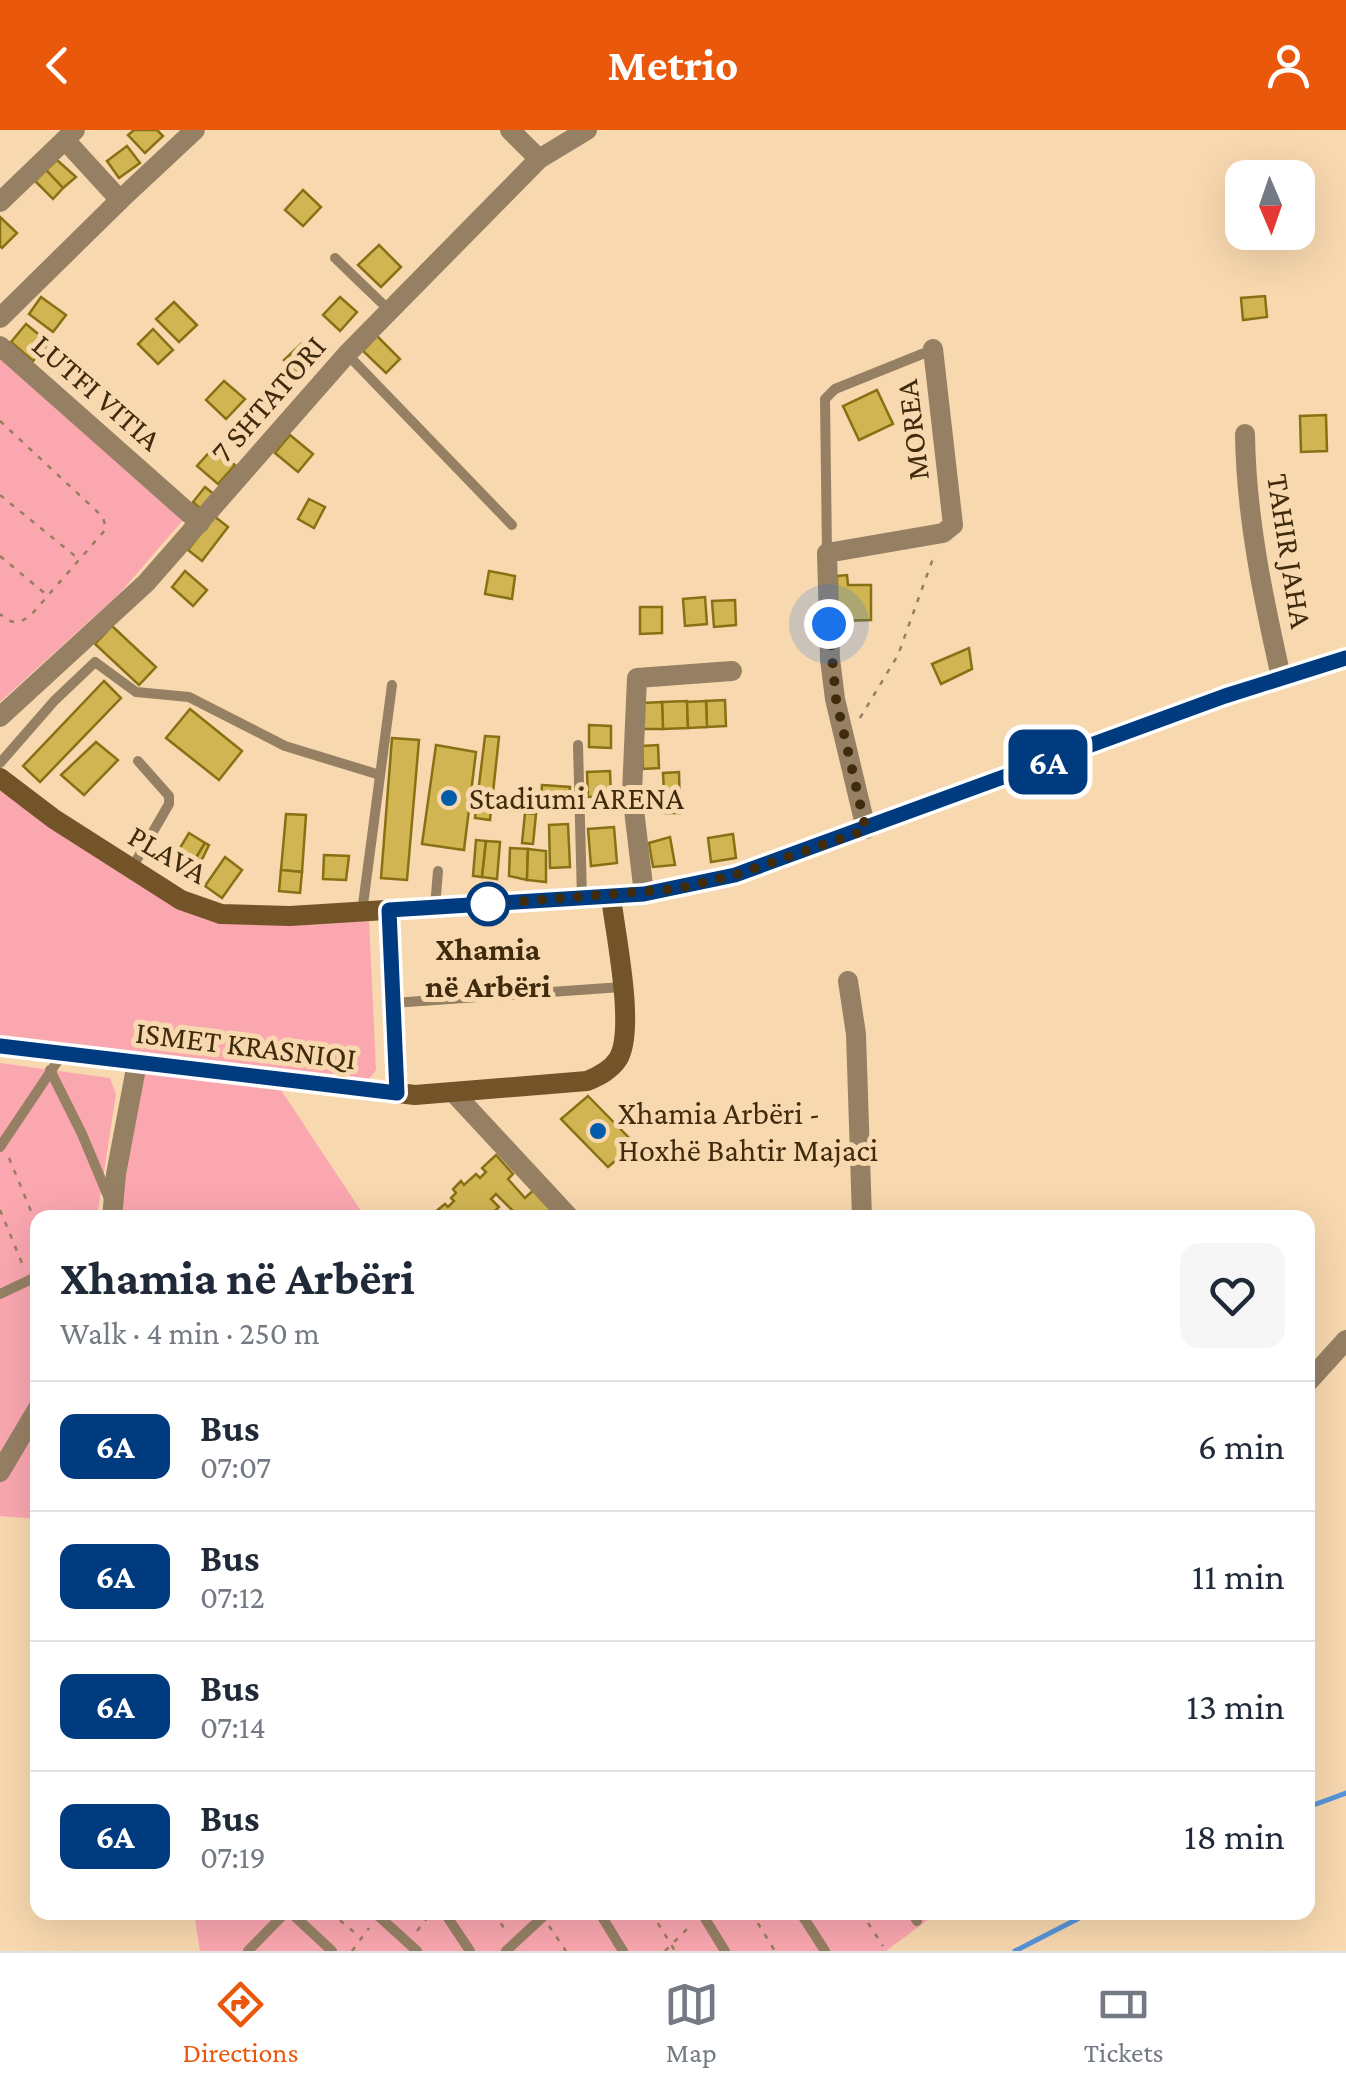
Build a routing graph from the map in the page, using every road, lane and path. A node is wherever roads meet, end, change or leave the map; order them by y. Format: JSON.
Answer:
{"nodes":[{"id":1,"x":195,"y":130,"type":"edge"},
{"id":2,"x":510,"y":130,"type":"edge"},
{"id":3,"x":587,"y":130,"type":"edge"},
{"id":4,"x":70,"y":135,"type":"edge"},
{"id":5,"x":538,"y":159,"type":"junction"},
{"id":6,"x":120,"y":200,"type":"junction"},
{"id":7,"x":0,"y":202,"type":"edge"},
{"id":8,"x":334,"y":258,"type":"dead end"},
{"id":9,"x":389,"y":310,"type":"junction"},
{"id":10,"x":0,"y":318,"type":"edge"},
{"id":11,"x":0,"y":346,"type":"edge"},
{"id":12,"x":933,"y":350,"type":"joint"},
{"id":13,"x":347,"y":354,"type":"junction"},
{"id":14,"x":0,"y":421,"type":"edge"},
{"id":15,"x":1246,"y":434,"type":"dead end"},
{"id":16,"x":0,"y":494,"type":"edge"},
{"id":17,"x":200,"y":523,"type":"junction"},
{"id":18,"x":512,"y":525,"type":"dead end"},
{"id":19,"x":943,"y":533,"type":"junction"},
{"id":20,"x":827,"y":552,"type":"junction"},
{"id":21,"x":0,"y":556,"type":"edge"},
{"id":22,"x":81,"y":561,"type":"junction"},
{"id":23,"x":48,"y":596,"type":"junction"},
{"id":24,"x":0,"y":614,"type":"edge"},
{"id":25,"x":72,"y":652,"type":"junction"},
{"id":26,"x":1346,"y":658,"type":"edge"},
{"id":27,"x":89,"y":667,"type":"junction"},
{"id":28,"x":732,"y":671,"type":"dead end"},
{"id":29,"x":1281,"y":677,"type":"junction"},
{"id":30,"x":392,"y":685,"type":"dead end"},
{"id":31,"x":0,"y":717,"type":"edge"},
{"id":32,"x":857,"y":723,"type":"dead end"},
{"id":33,"x":578,"y":745,"type":"dead end"},
{"id":34,"x":138,"y":761,"type":"dead end"},
{"id":35,"x":0,"y":763,"type":"edge"},
{"id":36,"x":380,"y":774,"type":"junction"},
{"id":37,"x":0,"y":778,"type":"edge"},
{"id":38,"x":866,"y":830,"type":"junction"},
{"id":39,"x":132,"y":868,"type":"junction"},
{"id":40,"x":438,"y":872,"type":"dead end"},
{"id":41,"x":644,"y":894,"type":"junction"},
{"id":42,"x":610,"y":896,"type":"junction"},
{"id":43,"x":582,"y":898,"type":"junction"},
{"id":44,"x":435,"y":908,"type":"junction"},
{"id":45,"x":389,"y":910,"type":"junction"},
{"id":46,"x":362,"y":912,"type":"junction"},
{"id":47,"x":848,"y":980,"type":"dead end"},
{"id":48,"x":622,"y":988,"type":"junction"},
{"id":49,"x":393,"y":1003,"type":"junction"},
{"id":50,"x":0,"y":1046,"type":"edge"},
{"id":51,"x":64,"y":1052,"type":"junction"},
{"id":52,"x":137,"y":1062,"type":"junction"},
{"id":53,"x":50,"y":1070,"type":"junction"},
{"id":54,"x":397,"y":1093,"type":"junction"},
{"id":55,"x":454,"y":1093,"type":"junction"},
{"id":56,"x":1,"y":1144,"type":"edge"},
{"id":57,"x":0,"y":1210,"type":"edge"},
{"id":58,"x":30,"y":1210,"type":"edge"},
{"id":59,"x":112,"y":1210,"type":"edge"},
{"id":60,"x":113,"y":1210,"type":"edge"},
{"id":61,"x":563,"y":1210,"type":"edge"},
{"id":62,"x":862,"y":1210,"type":"edge"},
{"id":63,"x":30,"y":1272,"type":"edge"},
{"id":64,"x":30,"y":1279,"type":"edge"},
{"id":65,"x":0,"y":1294,"type":"edge"},
{"id":66,"x":1346,"y":1340,"type":"edge"},
{"id":67,"x":1315,"y":1374,"type":"edge"},
{"id":68,"x":30,"y":1421,"type":"edge"},
{"id":69,"x":0,"y":1472,"type":"edge"},
{"id":70,"x":280,"y":1920,"type":"edge"},
{"id":71,"x":297,"y":1920,"type":"edge"},
{"id":72,"x":340,"y":1920,"type":"edge"},
{"id":73,"x":372,"y":1920,"type":"edge"},
{"id":74,"x":383,"y":1920,"type":"edge"},
{"id":75,"x":449,"y":1920,"type":"edge"},
{"id":76,"x":540,"y":1920,"type":"edge"},
{"id":77,"x":549,"y":1920,"type":"edge"},
{"id":78,"x":605,"y":1920,"type":"edge"},
{"id":79,"x":656,"y":1920,"type":"edge"},
{"id":80,"x":695,"y":1920,"type":"edge"},
{"id":81,"x":706,"y":1920,"type":"edge"},
{"id":82,"x":756,"y":1920,"type":"edge"},
{"id":83,"x":805,"y":1920,"type":"edge"},
{"id":84,"x":867,"y":1920,"type":"edge"},
{"id":85,"x":361,"y":1938,"type":"junction"},
{"id":86,"x":671,"y":1945,"type":"junction"},
{"id":87,"x":883,"y":1946,"type":"dead end"},
{"id":88,"x":248,"y":1951,"type":"edge"},
{"id":89,"x":332,"y":1951,"type":"edge"},
{"id":90,"x":352,"y":1951,"type":"edge"},
{"id":91,"x":418,"y":1951,"type":"edge"},
{"id":92,"x":470,"y":1951,"type":"edge"},
{"id":93,"x":506,"y":1951,"type":"edge"},
{"id":94,"x":566,"y":1951,"type":"edge"},
{"id":95,"x":624,"y":1951,"type":"edge"},
{"id":96,"x":665,"y":1951,"type":"edge"},
{"id":97,"x":674,"y":1951,"type":"edge"},
{"id":98,"x":725,"y":1951,"type":"edge"},
{"id":99,"x":775,"y":1951,"type":"edge"},
{"id":100,"x":825,"y":1951,"type":"edge"}],
"edges":[{"from":1,"to":6,"type":"street","name":"LUTFI VITIA"},
{"from":2,"to":5,"type":"street"},
{"from":3,"to":5,"type":"street","name":"7 SHTATORI"},
{"from":4,"to":6,"type":"street"},
{"from":4,"to":7,"type":"street"},
{"from":5,"to":9,"type":"street","name":"7 SHTATORI"},
{"from":6,"to":10,"type":"street","name":"LUTFI VITIA"},
{"from":8,"to":9,"type":"lane"},
{"from":9,"to":13,"type":"street","name":"7 SHTATORI"},
{"from":11,"to":17,"type":"street","name":"LUTFI VITIA"},
{"from":12,"to":19,"type":"street","name":"MOREA"},
{"from":12,"to":20,"type":"lane","name":"MOREA"},
{"from":13,"to":17,"type":"street","name":"7 SHTATORI"},
{"from":13,"to":18,"type":"lane"},
{"from":14,"to":22,"type":"path"},
{"from":15,"to":29,"type":"street","name":"TAHIR JAHA"},
{"from":16,"to":22,"type":"path"},
{"from":17,"to":25,"type":"street","name":"7 SHTATORI"},
{"from":19,"to":20,"type":"street"},
{"from":19,"to":32,"type":"path"},
{"from":20,"to":38,"type":"street","name":"MOREA"},
{"from":21,"to":23,"type":"path"},
{"from":22,"to":23,"type":"path"},
{"from":23,"to":24,"type":"path"},
{"from":25,"to":27,"type":"lane"},
{"from":25,"to":31,"type":"street","name":"7 SHTATORI"},
{"from":26,"to":29,"type":"street","name":"PLAVA"},
{"from":27,"to":35,"type":"lane"},
{"from":27,"to":36,"type":"lane"},
{"from":28,"to":41,"type":"street"},
{"from":29,"to":38,"type":"street","name":"PLAVA"},
{"from":30,"to":36,"type":"lane"},
{"from":33,"to":43,"type":"lane"},
{"from":34,"to":39,"type":"lane"},
{"from":36,"to":46,"type":"lane"},
{"from":37,"to":39,"type":"street","name":"PLAVA"},
{"from":38,"to":41,"type":"street","name":"PLAVA"},
{"from":39,"to":46,"type":"street","name":"PLAVA"},
{"from":40,"to":44,"type":"lane"},
{"from":41,"to":42,"type":"street","name":"PLAVA"},
{"from":42,"to":43,"type":"street","name":"PLAVA"},
{"from":42,"to":48,"type":"street"},
{"from":43,"to":44,"type":"street","name":"PLAVA"},
{"from":44,"to":45,"type":"street","name":"PLAVA"},
{"from":45,"to":46,"type":"street","name":"PLAVA"},
{"from":45,"to":49,"type":"street","name":"ISMET KRASNIQI"},
{"from":47,"to":62,"type":"street"},
{"from":48,"to":49,"type":"lane"},
{"from":48,"to":55,"type":"street"},
{"from":49,"to":54,"type":"street","name":"ISMET KRASNIQI"},
{"from":50,"to":51,"type":"street","name":"ISMET KRASNIQI"},
{"from":51,"to":52,"type":"street","name":"ISMET KRASNIQI"},
{"from":51,"to":53,"type":"lane"},
{"from":52,"to":54,"type":"street","name":"ISMET KRASNIQI"},
{"from":52,"to":60,"type":"street"},
{"from":53,"to":56,"type":"lane"},
{"from":53,"to":59,"type":"lane"},
{"from":54,"to":55,"type":"street"},
{"from":55,"to":61,"type":"street"},
{"from":56,"to":58,"type":"path"},
{"from":57,"to":63,"type":"path"},
{"from":64,"to":65,"type":"lane"},
{"from":66,"to":67,"type":"street"},
{"from":68,"to":69,"type":"street"},
{"from":70,"to":88,"type":"lane"},
{"from":71,"to":89,"type":"lane"},
{"from":72,"to":85,"type":"path"},
{"from":73,"to":85,"type":"path"},
{"from":74,"to":91,"type":"lane"},
{"from":75,"to":92,"type":"lane"},
{"from":76,"to":93,"type":"lane"},
{"from":77,"to":94,"type":"path"},
{"from":78,"to":95,"type":"lane"},
{"from":79,"to":86,"type":"path"},
{"from":80,"to":86,"type":"path"},
{"from":81,"to":98,"type":"lane"},
{"from":82,"to":99,"type":"path"},
{"from":83,"to":100,"type":"lane"},
{"from":84,"to":87,"type":"path"},
{"from":85,"to":90,"type":"path"},
{"from":86,"to":96,"type":"path"},
{"from":86,"to":97,"type":"path"}]}
